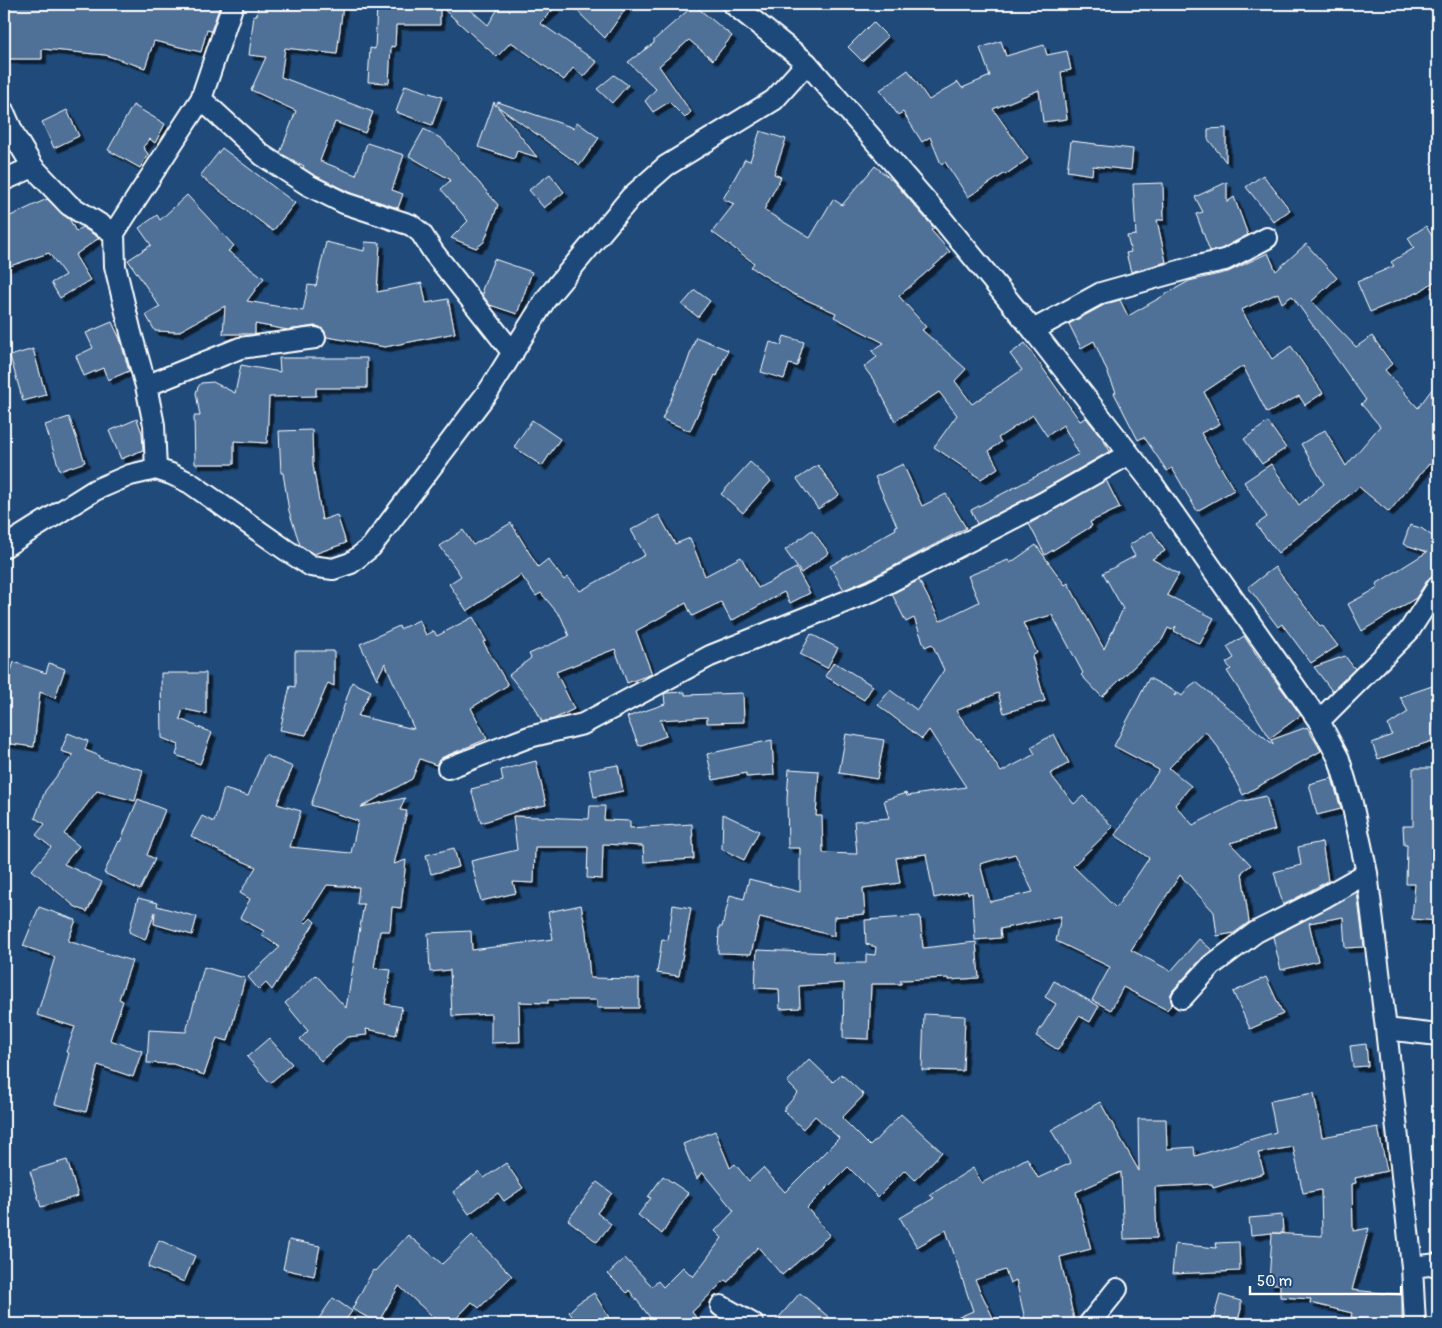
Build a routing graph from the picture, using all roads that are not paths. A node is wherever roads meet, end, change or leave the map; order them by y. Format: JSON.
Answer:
{"nodes":[{"id":1,"x":233,"y":4,"type":"edge"},
{"id":2,"x":733,"y":4,"type":"edge"},
{"id":3,"x":807,"y":63,"type":"junction"},
{"id":4,"x":201,"y":99,"type":"junction"},
{"id":5,"x":4,"y":112,"type":"edge"},
{"id":6,"x":33,"y":167,"type":"junction"},
{"id":7,"x":4,"y":180,"type":"edge"},
{"id":8,"x":114,"y":233,"type":"junction"},
{"id":9,"x":1267,"y":238,"type":"dead end"},
{"id":10,"x":1033,"y":330,"type":"junction"},
{"id":11,"x":315,"y":338,"type":"dead end"},
{"id":12,"x":512,"y":353,"type":"junction"},
{"id":13,"x":146,"y":386,"type":"junction"},
{"id":14,"x":1129,"y":454,"type":"junction"},
{"id":15,"x":156,"y":469,"type":"junction"},
{"id":16,"x":4,"y":547,"type":"edge"},
{"id":17,"x":1438,"y":586,"type":"edge"},
{"id":18,"x":1319,"y":722,"type":"junction"},
{"id":19,"x":448,"y":768,"type":"dead end"},
{"id":20,"x":1367,"y":873,"type":"junction"},
{"id":21,"x":1182,"y":998,"type":"dead end"},
{"id":22,"x":1386,"y":1029,"type":"junction"},
{"id":23,"x":1438,"y":1035,"type":"edge"},
{"id":24,"x":1438,"y":1264,"type":"edge"},
{"id":25,"x":1412,"y":1267,"type":"junction"},
{"id":26,"x":1117,"y":1289,"type":"dead end"},
{"id":27,"x":721,"y":1306,"type":"dead end"},
{"id":28,"x":753,"y":1324,"type":"edge"},
{"id":29,"x":1090,"y":1324,"type":"edge"},
{"id":30,"x":1414,"y":1324,"type":"edge"}],
"edges":[{"from":1,"to":4,"type":"street"},
{"from":2,"to":3,"type":"street"},
{"from":3,"to":10,"type":"street"},
{"from":3,"to":12,"type":"street"},
{"from":4,"to":8,"type":"street"},
{"from":4,"to":12,"type":"street"},
{"from":5,"to":6,"type":"street"},
{"from":6,"to":7,"type":"street"},
{"from":6,"to":8,"type":"street"},
{"from":8,"to":13,"type":"street"},
{"from":9,"to":10,"type":"street"},
{"from":10,"to":14,"type":"street"},
{"from":11,"to":13,"type":"street"},
{"from":12,"to":15,"type":"street"},
{"from":13,"to":15,"type":"street"},
{"from":14,"to":18,"type":"street"},
{"from":14,"to":19,"type":"street"},
{"from":15,"to":16,"type":"street"},
{"from":17,"to":18,"type":"street"},
{"from":18,"to":20,"type":"street"},
{"from":20,"to":21,"type":"street"},
{"from":20,"to":22,"type":"street"},
{"from":22,"to":23,"type":"street"},
{"from":22,"to":25,"type":"street"},
{"from":24,"to":25,"type":"street"},
{"from":25,"to":30,"type":"street"},
{"from":26,"to":29,"type":"street"},
{"from":27,"to":28,"type":"street"}]}
